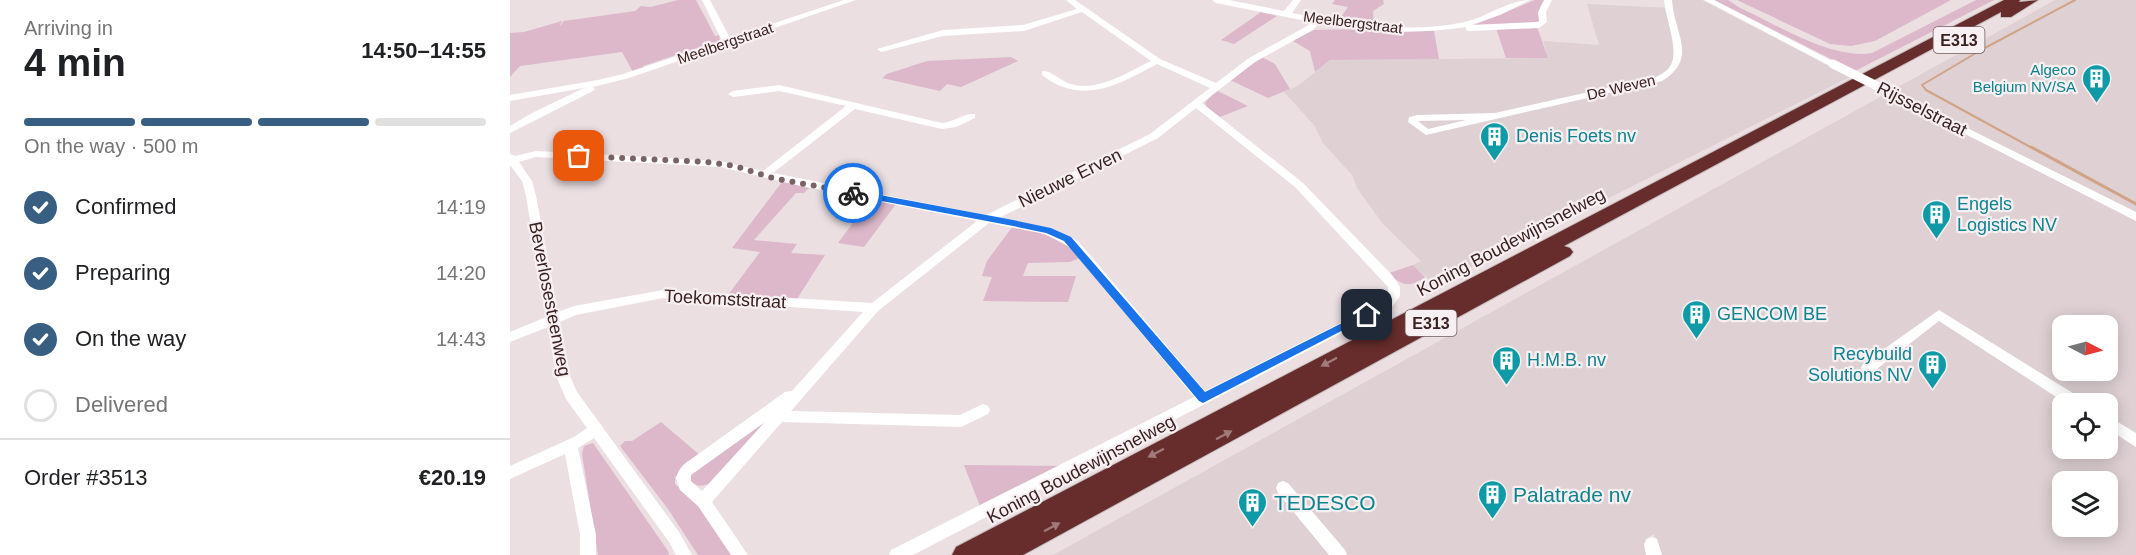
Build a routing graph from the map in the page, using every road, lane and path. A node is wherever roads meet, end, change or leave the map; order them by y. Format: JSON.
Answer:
{"nodes":[{"id":1,"x":706,"y":0,"type":"edge"},
{"id":2,"x":811,"y":0,"type":"edge"},
{"id":3,"x":852,"y":0,"type":"edge"},
{"id":4,"x":1072,"y":0,"type":"edge"},
{"id":5,"x":1216,"y":0,"type":"edge"},
{"id":6,"x":1297,"y":0,"type":"edge"},
{"id":7,"x":1526,"y":0,"type":"edge"},
{"id":8,"x":1548,"y":0,"type":"edge"},
{"id":9,"x":1668,"y":0,"type":"edge"},
{"id":10,"x":1708,"y":0,"type":"edge"},
{"id":11,"x":2014,"y":0,"type":"edge"},
{"id":12,"x":2032,"y":0,"type":"edge"},
{"id":13,"x":1084,"y":9,"type":"junction"},
{"id":14,"x":821,"y":10,"type":"junction"},
{"id":15,"x":1287,"y":13,"type":"junction"},
{"id":16,"x":1318,"y":19,"type":"junction"},
{"id":17,"x":1456,"y":26,"type":"junction"},
{"id":18,"x":727,"y":42,"type":"junction"},
{"id":19,"x":881,"y":49,"type":"dead end"},
{"id":20,"x":1157,"y":61,"type":"junction"},
{"id":21,"x":1045,"y":73,"type":"dead end"},
{"id":22,"x":598,"y":83,"type":"junction"},
{"id":23,"x":1216,"y":87,"type":"junction"},
{"id":24,"x":733,"y":94,"type":"dead end"},
{"id":25,"x":510,"y":98,"type":"edge"},
{"id":26,"x":1196,"y":103,"type":"junction"},
{"id":27,"x":851,"y":107,"type":"junction"},
{"id":28,"x":972,"y":116,"type":"dead end"},
{"id":29,"x":1495,"y":116,"type":"junction"},
{"id":30,"x":510,"y":130,"type":"edge"},
{"id":31,"x":512,"y":158,"type":"edge"},
{"id":32,"x":764,"y":175,"type":"junction"},
{"id":33,"x":2136,"y":217,"type":"edge"},
{"id":34,"x":987,"y":219,"type":"junction"},
{"id":35,"x":874,"y":308,"type":"junction"},
{"id":36,"x":552,"y":320,"type":"junction"},
{"id":37,"x":510,"y":337,"type":"edge"},
{"id":38,"x":1868,"y":368,"type":"dead end"},
{"id":39,"x":811,"y":382,"type":"junction"},
{"id":40,"x":2062,"y":393,"type":"edge"},
{"id":41,"x":1203,"y":398,"type":"junction"},
{"id":42,"x":983,"y":410,"type":"dead end"},
{"id":43,"x":779,"y":416,"type":"junction"},
{"id":44,"x":2118,"y":429,"type":"edge"},
{"id":45,"x":596,"y":430,"type":"junction"},
{"id":46,"x":2136,"y":441,"type":"edge"},
{"id":47,"x":571,"y":446,"type":"junction"},
{"id":48,"x":510,"y":473,"type":"edge"},
{"id":49,"x":1283,"y":488,"type":"dead end"},
{"id":50,"x":704,"y":501,"type":"junction"},
{"id":51,"x":588,"y":555,"type":"edge"},
{"id":52,"x":684,"y":555,"type":"edge"},
{"id":53,"x":740,"y":555,"type":"edge"},
{"id":54,"x":897,"y":555,"type":"edge"},
{"id":55,"x":964,"y":555,"type":"edge"},
{"id":56,"x":1000,"y":555,"type":"edge"},
{"id":57,"x":1339,"y":555,"type":"edge"}],
"edges":[{"from":1,"to":18,"type":"street"},
{"from":2,"to":14,"type":"street"},
{"from":3,"to":14,"type":"street","name":"Meelbergstraat"},
{"from":4,"to":13,"type":"street"},
{"from":5,"to":15,"type":"street","name":"Meelbergstraat"},
{"from":6,"to":15,"type":"street"},
{"from":7,"to":17,"type":"street","name":"Meelbergstraat"},
{"from":8,"to":17,"type":"street","name":"Meelbergstraat"},
{"from":9,"to":29,"type":"street","name":"De Weven"},
{"from":10,"to":33,"type":"street","name":"Rijsselstraat","bridge":true},
{"from":11,"to":55,"type":"highway","name":"Koning Boudewijnsnelweg","number":"E313","one_way":true},
{"from":56,"to":12,"type":"highway","name":"Koning Boudewijnsnelweg","number":"E313","one_way":true},
{"from":13,"to":19,"type":"street"},
{"from":13,"to":20,"type":"street"},
{"from":14,"to":18,"type":"street","name":"Meelbergstraat"},
{"from":15,"to":16,"type":"street","name":"Meelbergstraat"},
{"from":16,"to":17,"type":"street","name":"Meelbergstraat"},
{"from":16,"to":23,"type":"street","name":"Nieuwe Erven"},
{"from":18,"to":22,"type":"street","name":"Meelbergstraat"},
{"from":20,"to":21,"type":"street"},
{"from":20,"to":23,"type":"street"},
{"from":22,"to":25,"type":"street","name":"Meelbergstraat"},
{"from":22,"to":30,"type":"street","name":"Meelbergstraat"},
{"from":23,"to":26,"type":"street","name":"Nieuwe Erven"},
{"from":24,"to":27,"type":"street"},
{"from":26,"to":34,"type":"street","name":"Nieuwe Erven"},
{"from":26,"to":41,"type":"street"},
{"from":27,"to":28,"type":"street"},
{"from":27,"to":32,"type":"street"},
{"from":29,"to":29,"type":"street","name":"De Weven"},
{"from":31,"to":32,"type":"street"},
{"from":31,"to":36,"type":"street","name":"Beverlosesteenweg"},
{"from":32,"to":34,"type":"street"},
{"from":34,"to":35,"type":"street","name":"Nieuwe Erven"},
{"from":34,"to":41,"type":"street"},
{"from":35,"to":36,"type":"street","name":"Toekomststraat"},
{"from":35,"to":39,"type":"street","name":"Nieuwe Erven"},
{"from":36,"to":37,"type":"street","name":"Toekomststraat"},
{"from":36,"to":45,"type":"street","name":"Beverlosesteenweg"},
{"from":38,"to":40,"type":"street"},
{"from":39,"to":43,"type":"street","name":"Nieuwe Erven"},
{"from":39,"to":50,"type":"street","name":"Nieuwe Erven"},
{"from":41,"to":54,"type":"street"},
{"from":42,"to":43,"type":"street"},
{"from":43,"to":50,"type":"street","name":"Nieuwe Erven"},
{"from":44,"to":46,"type":"street"},
{"from":45,"to":47,"type":"street"},
{"from":45,"to":52,"type":"street","name":"Beverlosesteenweg"},
{"from":47,"to":48,"type":"street"},
{"from":47,"to":51,"type":"street"},
{"from":49,"to":57,"type":"street"},
{"from":50,"to":53,"type":"street","name":"Nieuwe Erven"}]}
